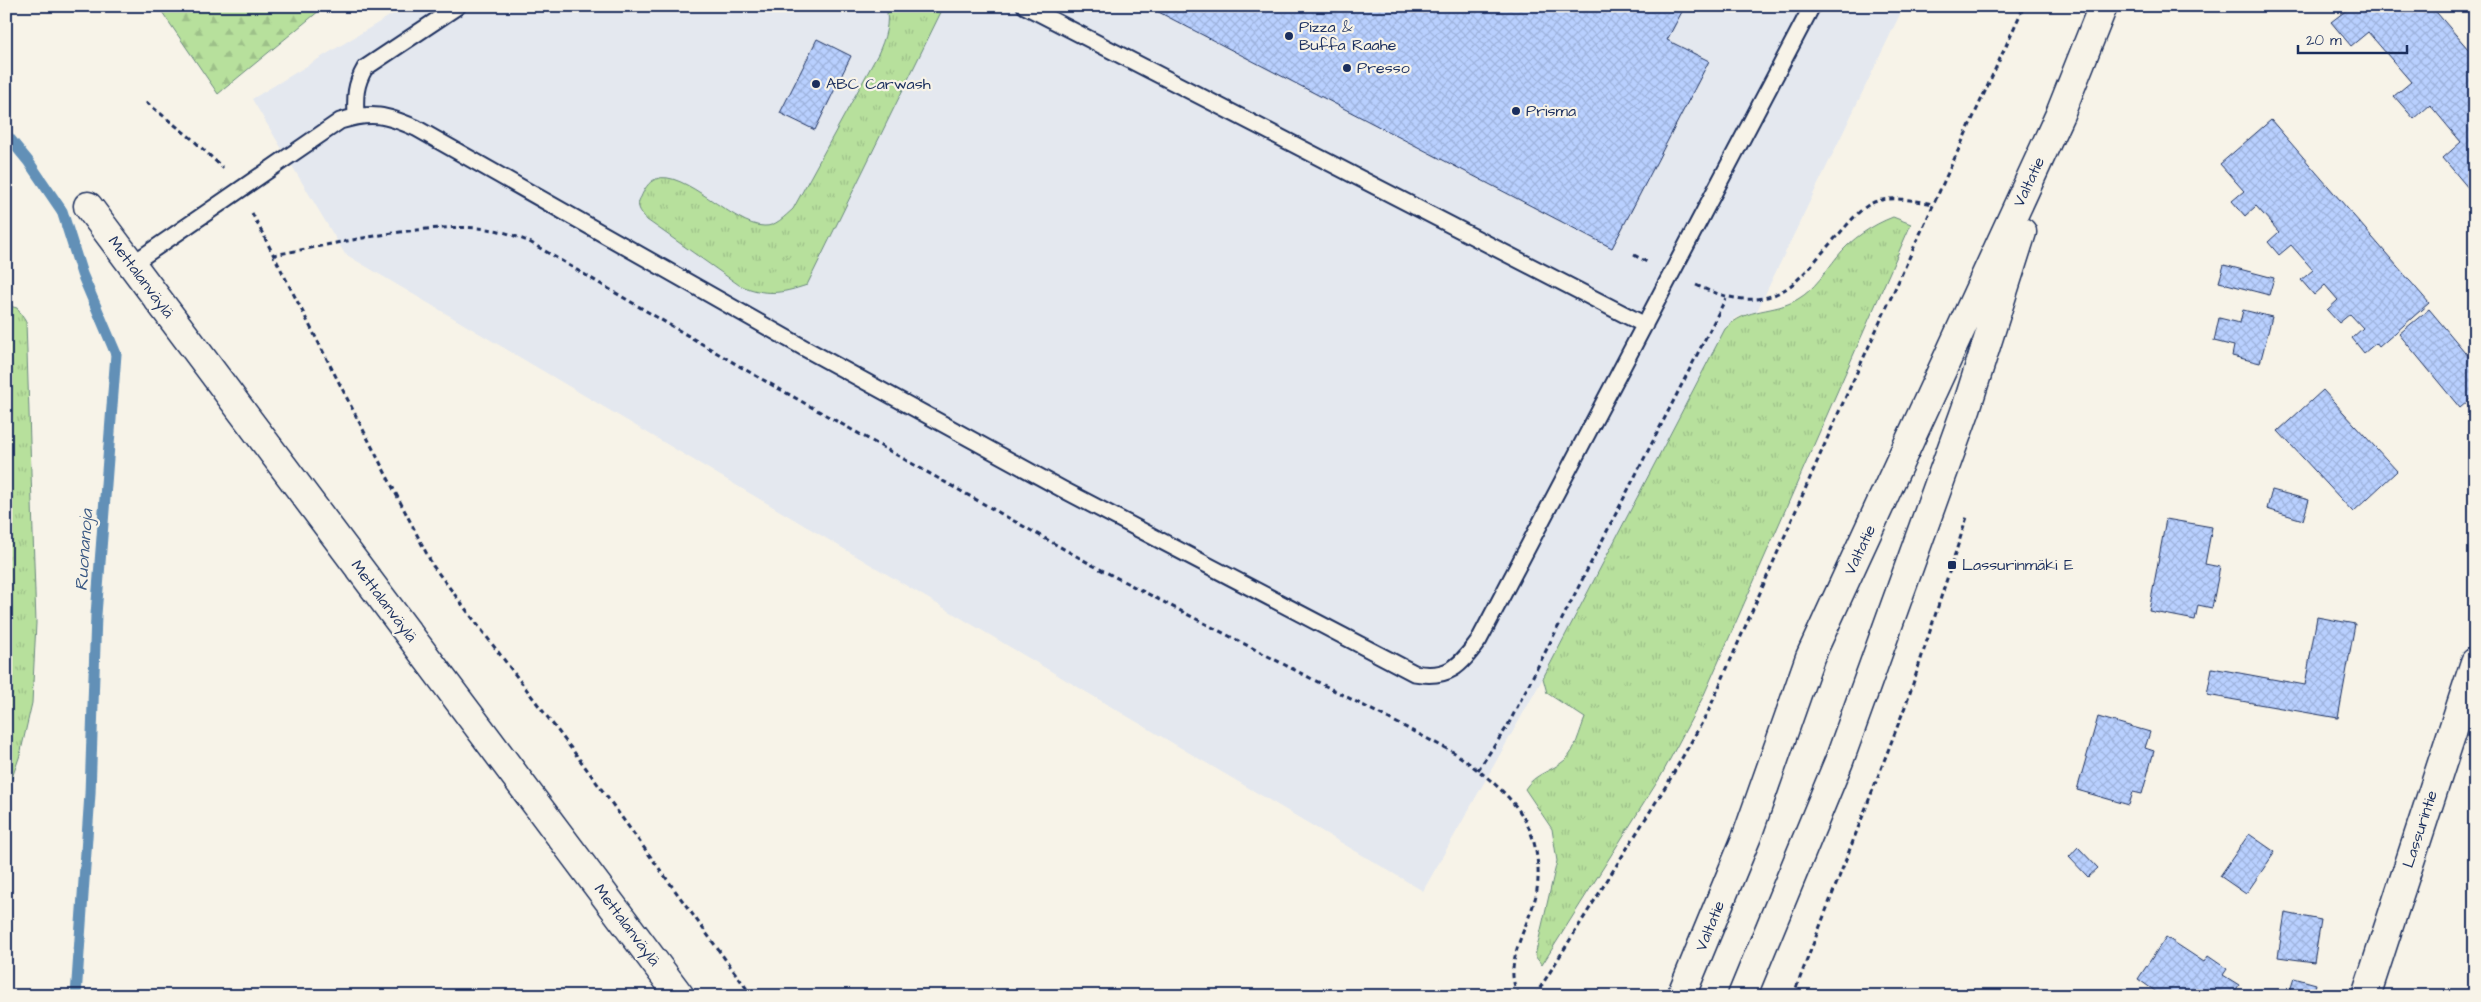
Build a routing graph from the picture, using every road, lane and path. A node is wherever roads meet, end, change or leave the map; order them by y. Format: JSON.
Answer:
{"nodes":[{"id":1,"x":458,"y":6,"type":"edge"},
{"id":2,"x":1025,"y":6,"type":"edge"},
{"id":3,"x":1812,"y":6,"type":"edge"},
{"id":4,"x":2024,"y":6,"type":"edge"},
{"id":5,"x":2103,"y":6,"type":"edge"},
{"id":6,"x":146,"y":102,"type":"dead end"},
{"id":7,"x":2060,"y":114,"type":"junction"},
{"id":8,"x":356,"y":116,"type":"junction"},
{"id":9,"x":240,"y":191,"type":"junction"},
{"id":10,"x":1934,"y":204,"type":"junction"},
{"id":11,"x":88,"y":206,"type":"dead end"},
{"id":12,"x":1634,"y":255,"type":"dead end"},
{"id":13,"x":273,"y":256,"type":"junction"},
{"id":14,"x":132,"y":264,"type":"junction"},
{"id":15,"x":1672,"y":274,"type":"junction"},
{"id":16,"x":1726,"y":298,"type":"junction"},
{"id":17,"x":1645,"y":325,"type":"junction"},
{"id":18,"x":1968,"y":514,"type":"dead end"},
{"id":19,"x":2475,"y":662,"type":"edge"},
{"id":20,"x":2470,"y":692,"type":"edge"},
{"id":21,"x":1478,"y":770,"type":"junction"},
{"id":22,"x":680,"y":996,"type":"edge"},
{"id":23,"x":752,"y":996,"type":"edge"},
{"id":24,"x":1521,"y":996,"type":"edge"},
{"id":25,"x":1536,"y":996,"type":"edge"},
{"id":26,"x":1681,"y":996,"type":"edge"},
{"id":27,"x":1742,"y":996,"type":"edge"},
{"id":28,"x":1793,"y":996,"type":"edge"},
{"id":29,"x":2366,"y":996,"type":"edge"}],
"edges":[{"from":1,"to":8,"type":"lane"},
{"from":2,"to":17,"type":"lane"},
{"from":3,"to":15,"type":"lane"},
{"from":4,"to":10,"type":"path"},
{"from":5,"to":7,"type":"main road","name":"Valtatie"},
{"from":6,"to":9,"type":"path"},
{"from":7,"to":26,"type":"main road","name":"Valtatie"},
{"from":7,"to":27,"type":"main road","name":"Valtatie"},
{"from":8,"to":9,"type":"lane"},
{"from":8,"to":17,"type":"lane"},
{"from":9,"to":13,"type":"path"},
{"from":9,"to":14,"type":"lane"},
{"from":10,"to":16,"type":"path"},
{"from":10,"to":25,"type":"path"},
{"from":11,"to":14,"type":"main road","name":"Mettalanväylä"},
{"from":12,"to":15,"type":"path"},
{"from":13,"to":21,"type":"path"},
{"from":13,"to":23,"type":"path"},
{"from":14,"to":22,"type":"main road","name":"Mettalanväylä"},
{"from":15,"to":16,"type":"path"},
{"from":15,"to":17,"type":"lane"},
{"from":16,"to":21,"type":"path"},
{"from":18,"to":28,"type":"path"},
{"from":19,"to":20,"type":"main road","name":"Lassurintie"},
{"from":20,"to":29,"type":"main road","name":"Lassurintie"},
{"from":21,"to":24,"type":"path"}]}
